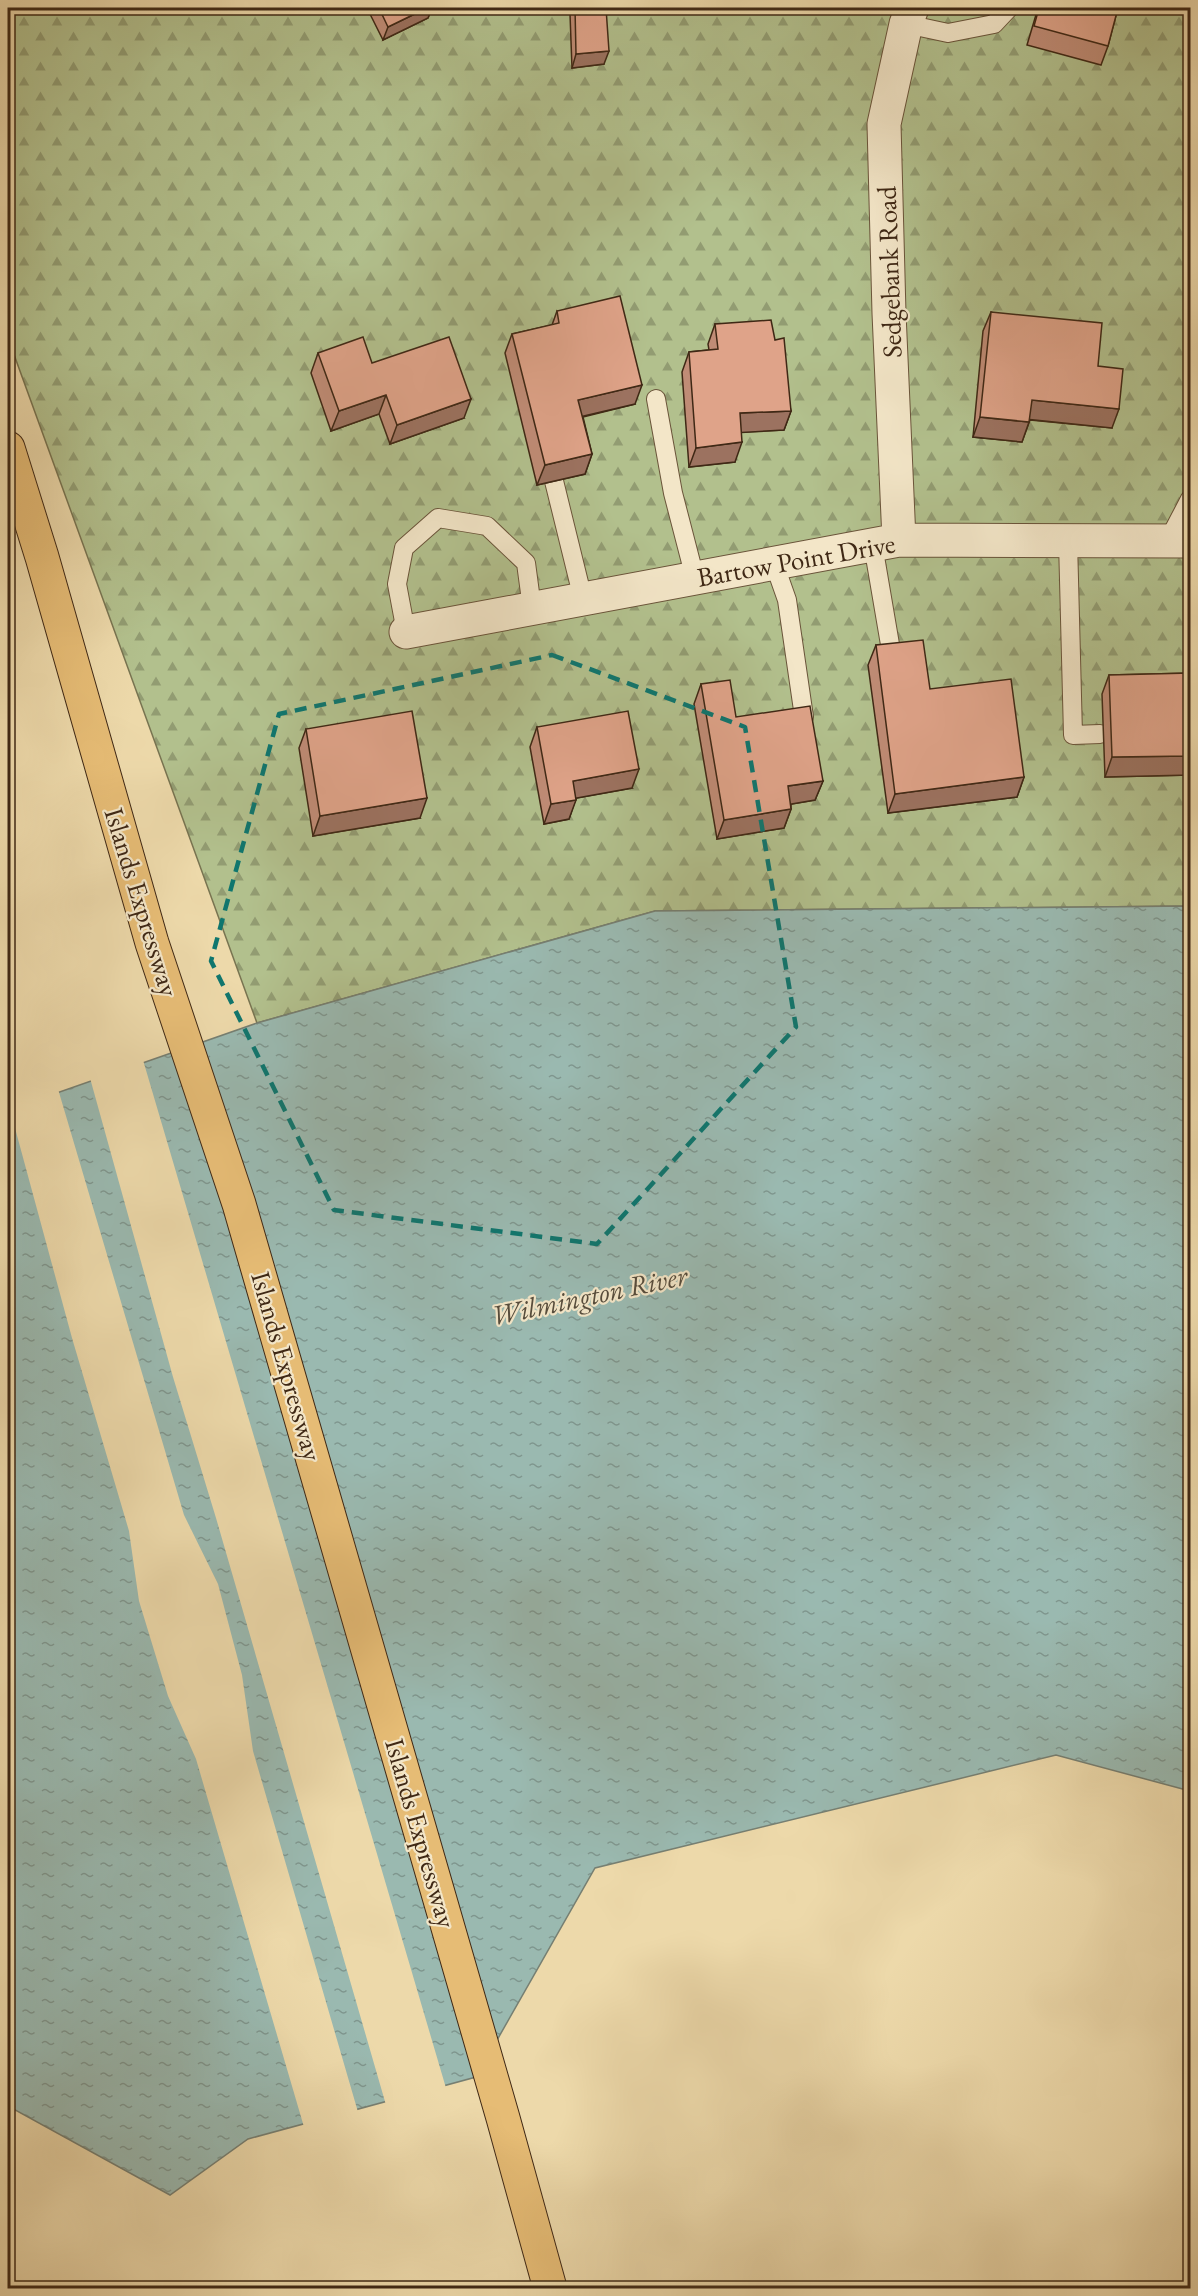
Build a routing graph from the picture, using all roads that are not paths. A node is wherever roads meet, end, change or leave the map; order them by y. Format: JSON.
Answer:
{"nodes":[{"id":1,"x":1009,"y":8,"type":"edge"},
{"id":2,"x":909,"y":16,"type":"edge"},
{"id":3,"x":656,"y":399,"type":"dead end"},
{"id":4,"x":8,"y":448,"type":"edge"},
{"id":5,"x":555,"y":481,"type":"edge"},
{"id":6,"x":1191,"y":499,"type":"edge"},
{"id":7,"x":1068,"y":541,"type":"junction"},
{"id":8,"x":1179,"y":541,"type":"edge"},
{"id":9,"x":886,"y":543,"type":"junction"},
{"id":10,"x":774,"y":563,"type":"junction"},
{"id":11,"x":694,"y":578,"type":"junction"},
{"id":12,"x":583,"y":599,"type":"junction"},
{"id":13,"x":532,"y":608,"type":"junction"},
{"id":14,"x":406,"y":632,"type":"joint"},
{"id":15,"x":893,"y":662,"type":"edge"},
{"id":16,"x":804,"y":717,"type":"edge"},
{"id":17,"x":1100,"y":734,"type":"dead end"},
{"id":18,"x":550,"y":2289,"type":"edge"}],
"edges":[{"from":1,"to":2,"type":"lane"},
{"from":2,"to":9,"type":"street","name":"Sedgebank Road"},
{"from":3,"to":11,"type":"lane"},
{"from":4,"to":18,"type":"main road","name":"Islands Expressway"},
{"from":5,"to":12,"type":"lane"},
{"from":6,"to":8,"type":"lane"},
{"from":7,"to":8,"type":"street","name":"Bartow Point Drive"},
{"from":7,"to":9,"type":"street","name":"Bartow Point Drive"},
{"from":7,"to":17,"type":"lane"},
{"from":9,"to":10,"type":"street","name":"Bartow Point Drive"},
{"from":9,"to":15,"type":"lane"},
{"from":10,"to":11,"type":"street","name":"Bartow Point Drive"},
{"from":10,"to":16,"type":"lane"},
{"from":11,"to":12,"type":"street","name":"Bartow Point Drive"},
{"from":12,"to":13,"type":"street","name":"Bartow Point Drive"},
{"from":13,"to":14,"type":"street","name":"Bartow Point Drive"},
{"from":13,"to":14,"type":"lane"}]}
